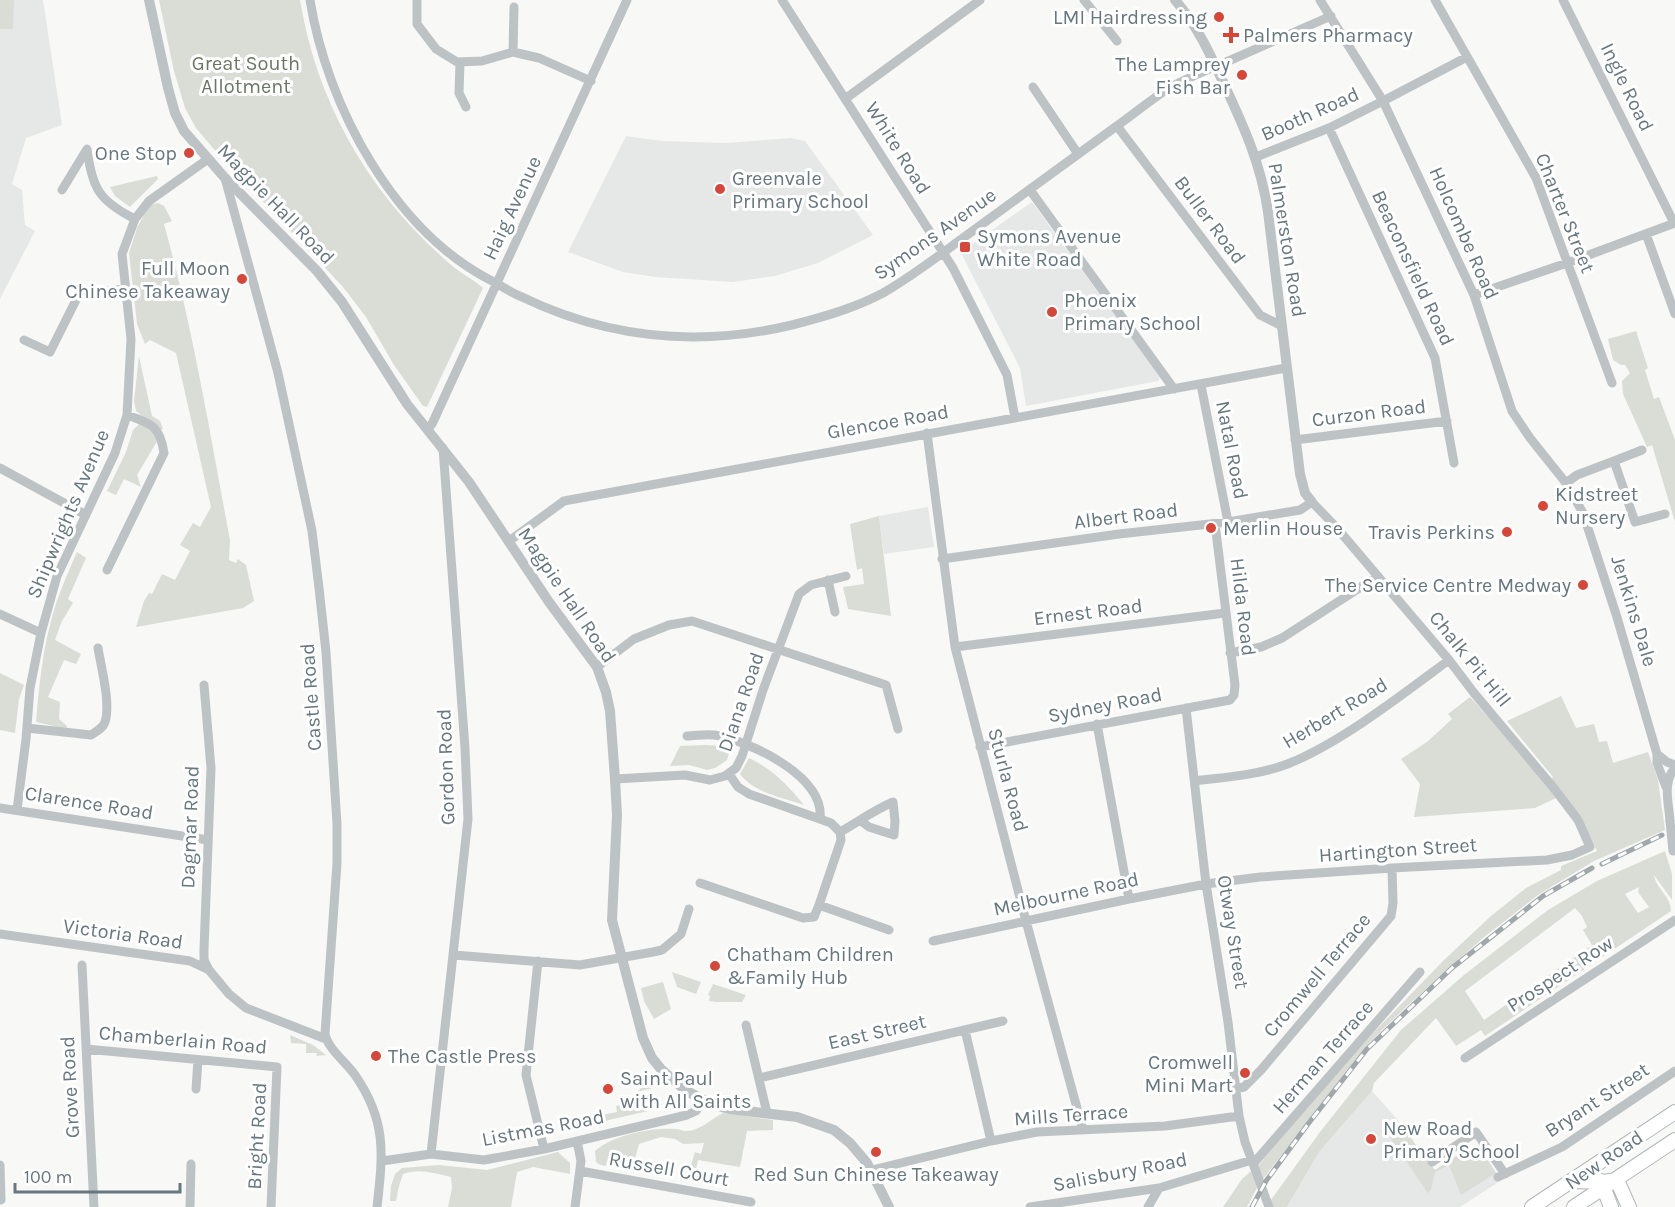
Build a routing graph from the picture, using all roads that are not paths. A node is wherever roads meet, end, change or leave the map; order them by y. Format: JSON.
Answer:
{"nodes":[{"id":1,"x":149,"y":0,"type":"edge"},
{"id":2,"x":309,"y":0,"type":"edge"},
{"id":3,"x":417,"y":0,"type":"edge"},
{"id":4,"x":627,"y":0,"type":"edge"},
{"id":5,"x":782,"y":0,"type":"edge"},
{"id":6,"x":961,"y":0,"type":"edge"},
{"id":7,"x":980,"y":0,"type":"edge"},
{"id":8,"x":1083,"y":0,"type":"edge"},
{"id":9,"x":1175,"y":0,"type":"edge"},
{"id":10,"x":1320,"y":0,"type":"edge"},
{"id":11,"x":1435,"y":0,"type":"edge"},
{"id":12,"x":1563,"y":0,"type":"edge"},
{"id":13,"x":514,"y":7,"type":"dead end"},
{"id":14,"x":967,"y":9,"type":"junction"},
{"id":15,"x":1330,"y":16,"type":"junction"},
{"id":16,"x":1118,"y":41,"type":"dead end"},
{"id":17,"x":513,"y":52,"type":"junction"},
{"id":18,"x":1467,"y":57,"type":"junction"},
{"id":19,"x":460,"y":62,"type":"junction"},
{"id":20,"x":1216,"y":66,"type":"junction"},
{"id":21,"x":591,"y":81,"type":"junction"},
{"id":22,"x":1033,"y":87,"type":"dead end"},
{"id":23,"x":845,"y":99,"type":"junction"},
{"id":24,"x":1381,"y":102,"type":"junction"},
{"id":25,"x":466,"y":107,"type":"dead end"},
{"id":26,"x":1116,"y":126,"type":"junction"},
{"id":27,"x":1329,"y":128,"type":"junction"},
{"id":28,"x":1078,"y":154,"type":"junction"},
{"id":29,"x":1256,"y":157,"type":"junction"},
{"id":30,"x":208,"y":159,"type":"junction"},
{"id":31,"x":225,"y":178,"type":"junction"},
{"id":32,"x":62,"y":190,"type":"dead end"},
{"id":33,"x":1030,"y":190,"type":"junction"},
{"id":34,"x":135,"y":219,"type":"junction"},
{"id":35,"x":1674,"y":223,"type":"edge"},
{"id":36,"x":1646,"y":234,"type":"junction"},
{"id":37,"x":943,"y":252,"type":"junction"},
{"id":38,"x":1567,"y":263,"type":"junction"},
{"id":39,"x":496,"y":283,"type":"junction"},
{"id":40,"x":124,"y":289,"type":"junction"},
{"id":41,"x":1474,"y":295,"type":"junction"},
{"id":42,"x":1675,"y":314,"type":"edge"},
{"id":43,"x":1282,"y":326,"type":"junction"},
{"id":44,"x":24,"y":340,"type":"dead end"},
{"id":45,"x":1286,"y":368,"type":"junction"},
{"id":46,"x":1612,"y":383,"type":"dead end"},
{"id":47,"x":1201,"y":385,"type":"junction"},
{"id":48,"x":1174,"y":389,"type":"junction"},
{"id":49,"x":127,"y":415,"type":"junction"},
{"id":50,"x":1015,"y":418,"type":"junction"},
{"id":51,"x":1447,"y":421,"type":"junction"},
{"id":52,"x":427,"y":429,"type":"junction"},
{"id":53,"x":927,"y":433,"type":"junction"},
{"id":54,"x":1295,"y":440,"type":"junction"},
{"id":55,"x":443,"y":448,"type":"junction"},
{"id":56,"x":1642,"y":450,"type":"dead end"},
{"id":57,"x":1614,"y":460,"type":"junction"},
{"id":58,"x":1454,"y":463,"type":"dead end"},
{"id":59,"x":0,"y":468,"type":"edge"},
{"id":60,"x":1566,"y":483,"type":"junction"},
{"id":61,"x":1312,"y":502,"type":"junction"},
{"id":62,"x":1665,"y":514,"type":"dead end"},
{"id":63,"x":86,"y":515,"type":"junction"},
{"id":64,"x":1228,"y":522,"type":"junction"},
{"id":65,"x":1215,"y":524,"type":"junction"},
{"id":66,"x":509,"y":541,"type":"junction"},
{"id":67,"x":942,"y":560,"type":"junction"},
{"id":68,"x":107,"y":570,"type":"dead end"},
{"id":69,"x":846,"y":576,"type":"dead end"},
{"id":70,"x":1378,"y":576,"type":"junction"},
{"id":71,"x":828,"y":580,"type":"junction"},
{"id":72,"x":835,"y":612,"type":"dead end"},
{"id":73,"x":1225,"y":613,"type":"junction"},
{"id":74,"x":0,"y":614,"type":"edge"},
{"id":75,"x":41,"y":633,"type":"junction"},
{"id":76,"x":955,"y":647,"type":"junction"},
{"id":77,"x":98,"y":648,"type":"dead end"},
{"id":78,"x":778,"y":650,"type":"junction"},
{"id":79,"x":1230,"y":653,"type":"junction"},
{"id":80,"x":1449,"y":660,"type":"junction"},
{"id":81,"x":597,"y":667,"type":"junction"},
{"id":82,"x":204,"y":685,"type":"dead end"},
{"id":83,"x":1234,"y":695,"type":"joint"},
{"id":84,"x":1186,"y":708,"type":"junction"},
{"id":85,"x":1097,"y":724,"type":"junction"},
{"id":86,"x":27,"y":728,"type":"junction"},
{"id":87,"x":898,"y":729,"type":"dead end"},
{"id":88,"x":687,"y":736,"type":"dead end"},
{"id":89,"x":747,"y":743,"type":"junction"},
{"id":90,"x":980,"y":747,"type":"junction"},
{"id":91,"x":1657,"y":754,"type":"junction"},
{"id":92,"x":1675,"y":766,"type":"edge"},
{"id":93,"x":729,"y":774,"type":"junction"},
{"id":94,"x":615,"y":779,"type":"junction"},
{"id":95,"x":1195,"y":782,"type":"junction"},
{"id":96,"x":1666,"y":787,"type":"junction"},
{"id":97,"x":0,"y":808,"type":"edge"},
{"id":98,"x":16,"y":810,"type":"junction"},
{"id":99,"x":819,"y":819,"type":"junction"},
{"id":100,"x":861,"y":821,"type":"dead end"},
{"id":101,"x":840,"y":832,"type":"junction"},
{"id":102,"x":208,"y":840,"type":"junction"},
{"id":103,"x":1590,"y":847,"type":"joint"},
{"id":104,"x":1674,"y":854,"type":"edge"},
{"id":105,"x":1392,"y":868,"type":"junction"},
{"id":106,"x":700,"y":883,"type":"dead end"},
{"id":107,"x":1206,"y":884,"type":"junction"},
{"id":108,"x":1129,"y":898,"type":"junction"},
{"id":109,"x":819,"y":905,"type":"junction"},
{"id":110,"x":688,"y":909,"type":"dead end"},
{"id":111,"x":1675,"y":920,"type":"edge"},
{"id":112,"x":1026,"y":921,"type":"junction"},
{"id":113,"x":889,"y":930,"type":"dead end"},
{"id":114,"x":0,"y":934,"type":"edge"},
{"id":115,"x":933,"y":941,"type":"dead end"},
{"id":116,"x":454,"y":955,"type":"junction"},
{"id":117,"x":621,"y":959,"type":"junction"},
{"id":118,"x":538,"y":961,"type":"junction"},
{"id":119,"x":82,"y":965,"type":"dead end"},
{"id":120,"x":209,"y":970,"type":"junction"},
{"id":121,"x":1420,"y":972,"type":"dead end"},
{"id":122,"x":1003,"y":1022,"type":"dead end"},
{"id":123,"x":746,"y":1025,"type":"dead end"},
{"id":124,"x":965,"y":1030,"type":"junction"},
{"id":125,"x":326,"y":1039,"type":"junction"},
{"id":126,"x":86,"y":1049,"type":"junction"},
{"id":127,"x":1466,"y":1058,"type":"dead end"},
{"id":128,"x":198,"y":1060,"type":"junction"},
{"id":129,"x":277,"y":1067,"type":"joint"},
{"id":130,"x":1675,"y":1071,"type":"edge"},
{"id":131,"x":759,"y":1078,"type":"junction"},
{"id":132,"x":196,"y":1089,"type":"dead end"},
{"id":133,"x":1235,"y":1089,"type":"junction"},
{"id":134,"x":703,"y":1100,"type":"junction"},
{"id":135,"x":1675,"y":1112,"type":"edge"},
{"id":136,"x":767,"y":1113,"type":"junction"},
{"id":137,"x":1239,"y":1116,"type":"junction"},
{"id":138,"x":1083,"y":1130,"type":"junction"},
{"id":139,"x":1675,"y":1140,"type":"edge"},
{"id":140,"x":577,"y":1141,"type":"junction"},
{"id":141,"x":991,"y":1141,"type":"junction"},
{"id":142,"x":544,"y":1149,"type":"junction"},
{"id":143,"x":431,"y":1154,"type":"junction"},
{"id":144,"x":382,"y":1161,"type":"junction"},
{"id":145,"x":1603,"y":1161,"type":"junction"},
{"id":146,"x":1252,"y":1162,"type":"junction"},
{"id":147,"x":1432,"y":1162,"type":"dead end"},
{"id":148,"x":191,"y":1164,"type":"dead end"},
{"id":149,"x":0,"y":1165,"type":"edge"},
{"id":150,"x":872,"y":1170,"type":"junction"},
{"id":151,"x":580,"y":1171,"type":"junction"},
{"id":152,"x":1617,"y":1180,"type":"junction"},
{"id":153,"x":1572,"y":1181,"type":"junction"},
{"id":154,"x":1602,"y":1185,"type":"junction"},
{"id":155,"x":1159,"y":1188,"type":"junction"},
{"id":156,"x":1,"y":1202,"type":"edge"},
{"id":157,"x":751,"y":1202,"type":"dead end"},
{"id":158,"x":94,"y":1207,"type":"edge"},
{"id":159,"x":190,"y":1207,"type":"edge"},
{"id":160,"x":271,"y":1207,"type":"edge"},
{"id":161,"x":377,"y":1207,"type":"edge"},
{"id":162,"x":575,"y":1207,"type":"edge"},
{"id":163,"x":889,"y":1207,"type":"edge"},
{"id":164,"x":1030,"y":1207,"type":"edge"},
{"id":165,"x":1148,"y":1207,"type":"edge"},
{"id":166,"x":1269,"y":1207,"type":"edge"},
{"id":167,"x":1532,"y":1207,"type":"edge"},
{"id":168,"x":1574,"y":1207,"type":"edge"},
{"id":169,"x":1611,"y":1207,"type":"edge"},
{"id":170,"x":1629,"y":1207,"type":"edge"}],
"edges":[{"from":1,"to":30,"type":"street","name":"Magpie Hall Road"},
{"from":2,"to":39,"type":"street","name":"Symons Avenue"},
{"from":3,"to":19,"type":"street"},
{"from":4,"to":21,"type":"street","name":"Haig Avenue"},
{"from":5,"to":23,"type":"street","name":"White Road"},
{"from":6,"to":14,"type":"street"},
{"from":7,"to":14,"type":"street"},
{"from":8,"to":16,"type":"street"},
{"from":9,"to":20,"type":"street","name":"Palmerston Road"},
{"from":10,"to":15,"type":"street","name":"Holcombe Road"},
{"from":11,"to":18,"type":"street","name":"Charter Street"},
{"from":12,"to":35,"type":"street","name":"Ingle Road"},
{"from":13,"to":17,"type":"street"},
{"from":14,"to":23,"type":"street"},
{"from":15,"to":20,"type":"street","name":"Symons Avenue"},
{"from":15,"to":24,"type":"street","name":"Holcombe Road"},
{"from":17,"to":19,"type":"street"},
{"from":17,"to":21,"type":"street"},
{"from":18,"to":24,"type":"street","name":"Booth Road"},
{"from":18,"to":38,"type":"street","name":"Charter Street"},
{"from":19,"to":25,"type":"street"},
{"from":20,"to":26,"type":"street","name":"Symons Avenue"},
{"from":20,"to":29,"type":"street","name":"Palmerston Road"},
{"from":21,"to":39,"type":"street","name":"Haig Avenue"},
{"from":22,"to":28,"type":"street"},
{"from":23,"to":37,"type":"street","name":"White Road"},
{"from":24,"to":27,"type":"street","name":"Booth Road"},
{"from":24,"to":41,"type":"street","name":"Holcombe Road"},
{"from":26,"to":28,"type":"street","name":"Symons Avenue"},
{"from":26,"to":43,"type":"street","name":"Buller Road"},
{"from":27,"to":29,"type":"street","name":"Booth Road"},
{"from":27,"to":51,"type":"street","name":"Beaconsfield Road"},
{"from":28,"to":33,"type":"street","name":"Symons Avenue"},
{"from":29,"to":43,"type":"street","name":"Palmerston Road"},
{"from":30,"to":31,"type":"street","name":"Magpie Hall Road"},
{"from":30,"to":34,"type":"street","name":"Shipwrights Avenue"},
{"from":31,"to":52,"type":"street","name":"Magpie Hall Road"},
{"from":31,"to":125,"type":"street","name":"Castle Road"},
{"from":32,"to":34,"type":"street"},
{"from":33,"to":37,"type":"street","name":"Symons Avenue"},
{"from":33,"to":48,"type":"street"},
{"from":34,"to":40,"type":"street","name":"Shipwrights Avenue"},
{"from":35,"to":36,"type":"street"},
{"from":36,"to":38,"type":"street"},
{"from":36,"to":42,"type":"street"},
{"from":37,"to":39,"type":"street","name":"Symons Avenue"},
{"from":37,"to":50,"type":"street","name":"White Road"},
{"from":38,"to":41,"type":"street"},
{"from":38,"to":46,"type":"street","name":"Charter Street"},
{"from":39,"to":52,"type":"street","name":"Haig Avenue"},
{"from":40,"to":44,"type":"street"},
{"from":40,"to":49,"type":"street","name":"Shipwrights Avenue"},
{"from":41,"to":60,"type":"street","name":"Holcombe Road"},
{"from":43,"to":45,"type":"street","name":"Palmerston Road"},
{"from":45,"to":47,"type":"street","name":"Glencoe Road"},
{"from":45,"to":54,"type":"street","name":"Palmerston Road"},
{"from":47,"to":48,"type":"street","name":"Glencoe Road"},
{"from":47,"to":64,"type":"street","name":"Natal Road"},
{"from":48,"to":50,"type":"street","name":"Glencoe Road"},
{"from":49,"to":63,"type":"street","name":"Shipwrights Avenue"},
{"from":49,"to":68,"type":"street"},
{"from":50,"to":53,"type":"street","name":"Glencoe Road"},
{"from":51,"to":54,"type":"street","name":"Curzon Road"},
{"from":51,"to":58,"type":"street","name":"Beaconsfield Road"},
{"from":52,"to":55,"type":"street","name":"Magpie Hall Road"},
{"from":53,"to":66,"type":"street","name":"Glencoe Road"},
{"from":53,"to":67,"type":"street","name":"Sturla Road"},
{"from":54,"to":61,"type":"street","name":"Palmerston Road"},
{"from":55,"to":66,"type":"street","name":"Magpie Hall Road"},
{"from":55,"to":116,"type":"street","name":"Gordon Road"},
{"from":56,"to":57,"type":"street"},
{"from":57,"to":60,"type":"street"},
{"from":57,"to":62,"type":"street"},
{"from":59,"to":63,"type":"street"},
{"from":60,"to":91,"type":"street","name":"Jenkins Dale"},
{"from":61,"to":64,"type":"street","name":"Albert Road"},
{"from":61,"to":70,"type":"street","name":"Chalk Pit Hill"},
{"from":63,"to":75,"type":"street","name":"Shipwrights Avenue"},
{"from":64,"to":65,"type":"street","name":"Albert Road"},
{"from":65,"to":67,"type":"street","name":"Albert Road"},
{"from":65,"to":73,"type":"street","name":"Hilda Road"},
{"from":66,"to":81,"type":"street","name":"Magpie Hall Road"},
{"from":67,"to":76,"type":"street","name":"Sturla Road"},
{"from":69,"to":71,"type":"street","name":"Diana Road"},
{"from":70,"to":79,"type":"street"},
{"from":70,"to":80,"type":"street","name":"Chalk Pit Hill"},
{"from":71,"to":72,"type":"street"},
{"from":71,"to":78,"type":"street","name":"Diana Road"},
{"from":73,"to":76,"type":"street","name":"Ernest Road"},
{"from":73,"to":79,"type":"street","name":"Hilda Road"},
{"from":74,"to":75,"type":"street"},
{"from":75,"to":86,"type":"street","name":"Shipwrights Avenue"},
{"from":76,"to":90,"type":"street","name":"Sturla Road"},
{"from":77,"to":86,"type":"street"},
{"from":78,"to":81,"type":"street"},
{"from":78,"to":87,"type":"street"},
{"from":78,"to":89,"type":"street","name":"Diana Road"},
{"from":79,"to":83,"type":"street","name":"Hilda Road"},
{"from":80,"to":95,"type":"street","name":"Herbert Road"},
{"from":80,"to":103,"type":"street","name":"Chalk Pit Hill"},
{"from":81,"to":94,"type":"street","name":"Magpie Hall Road"},
{"from":82,"to":102,"type":"street","name":"Dagmar Road"},
{"from":83,"to":84,"type":"street","name":"Sydney Road"},
{"from":84,"to":85,"type":"street","name":"Sydney Road"},
{"from":84,"to":95,"type":"street","name":"Otway Street"},
{"from":85,"to":90,"type":"street","name":"Sydney Road"},
{"from":85,"to":108,"type":"street"},
{"from":86,"to":98,"type":"street","name":"Shipwrights Avenue"},
{"from":88,"to":89,"type":"street"},
{"from":89,"to":93,"type":"street","name":"Diana Road"},
{"from":89,"to":99,"type":"street"},
{"from":90,"to":112,"type":"street","name":"Sturla Road"},
{"from":91,"to":92,"type":"street"},
{"from":91,"to":96,"type":"street","name":"Jenkins Dale"},
{"from":92,"to":96,"type":"street"},
{"from":93,"to":94,"type":"street","name":"Diana Road"},
{"from":93,"to":99,"type":"street"},
{"from":94,"to":117,"type":"street","name":"Magpie Hall Road"},
{"from":95,"to":107,"type":"street","name":"Otway Street"},
{"from":96,"to":104,"type":"street","name":"Jenkins Dale","bridge":true},
{"from":97,"to":98,"type":"street","name":"Clarence Road"},
{"from":98,"to":102,"type":"street","name":"Clarence Road"},
{"from":99,"to":101,"type":"street"},
{"from":100,"to":101,"type":"street"},
{"from":101,"to":109,"type":"street"},
{"from":102,"to":120,"type":"street","name":"Dagmar Road"},
{"from":103,"to":105,"type":"street","name":"Hartington Street"},
{"from":105,"to":107,"type":"street","name":"Hartington Street"},
{"from":105,"to":133,"type":"street","name":"Cromwell Terrace"},
{"from":106,"to":109,"type":"street"},
{"from":107,"to":108,"type":"street","name":"Melbourne Road"},
{"from":107,"to":133,"type":"street","name":"Otway Street"},
{"from":108,"to":112,"type":"street","name":"Melbourne Road"},
{"from":109,"to":113,"type":"street"},
{"from":110,"to":117,"type":"street"},
{"from":111,"to":127,"type":"street","name":"Prospect Row"},
{"from":112,"to":115,"type":"street","name":"Melbourne Road"},
{"from":112,"to":138,"type":"street","name":"Sturla Road"},
{"from":114,"to":120,"type":"street","name":"Victoria Road"},
{"from":116,"to":118,"type":"street"},
{"from":116,"to":143,"type":"street","name":"Gordon Road"},
{"from":117,"to":118,"type":"street"},
{"from":117,"to":134,"type":"street","name":"Magpie Hall Road"},
{"from":118,"to":142,"type":"street"},
{"from":119,"to":126,"type":"street","name":"Grove Road"},
{"from":120,"to":125,"type":"street","name":"Victoria Road"},
{"from":121,"to":146,"type":"street","name":"Herman Terrace"},
{"from":122,"to":124,"type":"street","name":"East Street"},
{"from":123,"to":131,"type":"street"},
{"from":124,"to":131,"type":"street","name":"East Street"},
{"from":124,"to":141,"type":"street"},
{"from":125,"to":144,"type":"street"},
{"from":126,"to":128,"type":"street","name":"Chamberlain Road"},
{"from":126,"to":158,"type":"street","name":"Grove Road"},
{"from":128,"to":129,"type":"street","name":"Chamberlain Road"},
{"from":128,"to":132,"type":"street"},
{"from":129,"to":160,"type":"street","name":"Bright Road"},
{"from":130,"to":147,"type":"street","name":"Bryant Street"},
{"from":131,"to":136,"type":"street"},
{"from":133,"to":137,"type":"street","name":"Otway Street"},
{"from":134,"to":136,"type":"street","name":"Magpie Hall Road"},
{"from":134,"to":140,"type":"street","name":"Listmas Road"},
{"from":135,"to":145,"type":"main road","name":"New Road"},
{"from":136,"to":150,"type":"street","name":"Magpie Hall Road"},
{"from":137,"to":138,"type":"street","name":"Mills Terrace"},
{"from":137,"to":146,"type":"street","name":"Otway Street"},
{"from":138,"to":141,"type":"street","name":"Mills Terrace"},
{"from":139,"to":152,"type":"main road","name":"New Road"},
{"from":140,"to":142,"type":"street","name":"Listmas Road"},
{"from":140,"to":151,"type":"street"},
{"from":141,"to":150,"type":"street","name":"Mills Terrace"},
{"from":142,"to":143,"type":"street","name":"Listmas Road"},
{"from":143,"to":144,"type":"street","name":"Listmas Road"},
{"from":144,"to":161,"type":"street"},
{"from":145,"to":153,"type":"main road","name":"New Road"},
{"from":145,"to":154,"type":"main road"},
{"from":146,"to":155,"type":"street","name":"Salisbury Road"},
{"from":146,"to":166,"type":"street","name":"Otway Street"},
{"from":148,"to":159,"type":"street"},
{"from":149,"to":156,"type":"street"},
{"from":150,"to":163,"type":"street","name":"Magpie Hall Road"},
{"from":151,"to":157,"type":"street","name":"Russell Court"},
{"from":151,"to":162,"type":"street"},
{"from":152,"to":154,"type":"main road","name":"New Road"},
{"from":152,"to":170,"type":"main road"},
{"from":153,"to":154,"type":"main road"},
{"from":153,"to":167,"type":"main road","name":"New Road"},
{"from":154,"to":168,"type":"main road","name":"New Road"},
{"from":154,"to":169,"type":"main road"},
{"from":155,"to":164,"type":"street","name":"Salisbury Road"},
{"from":155,"to":165,"type":"street"}]}
